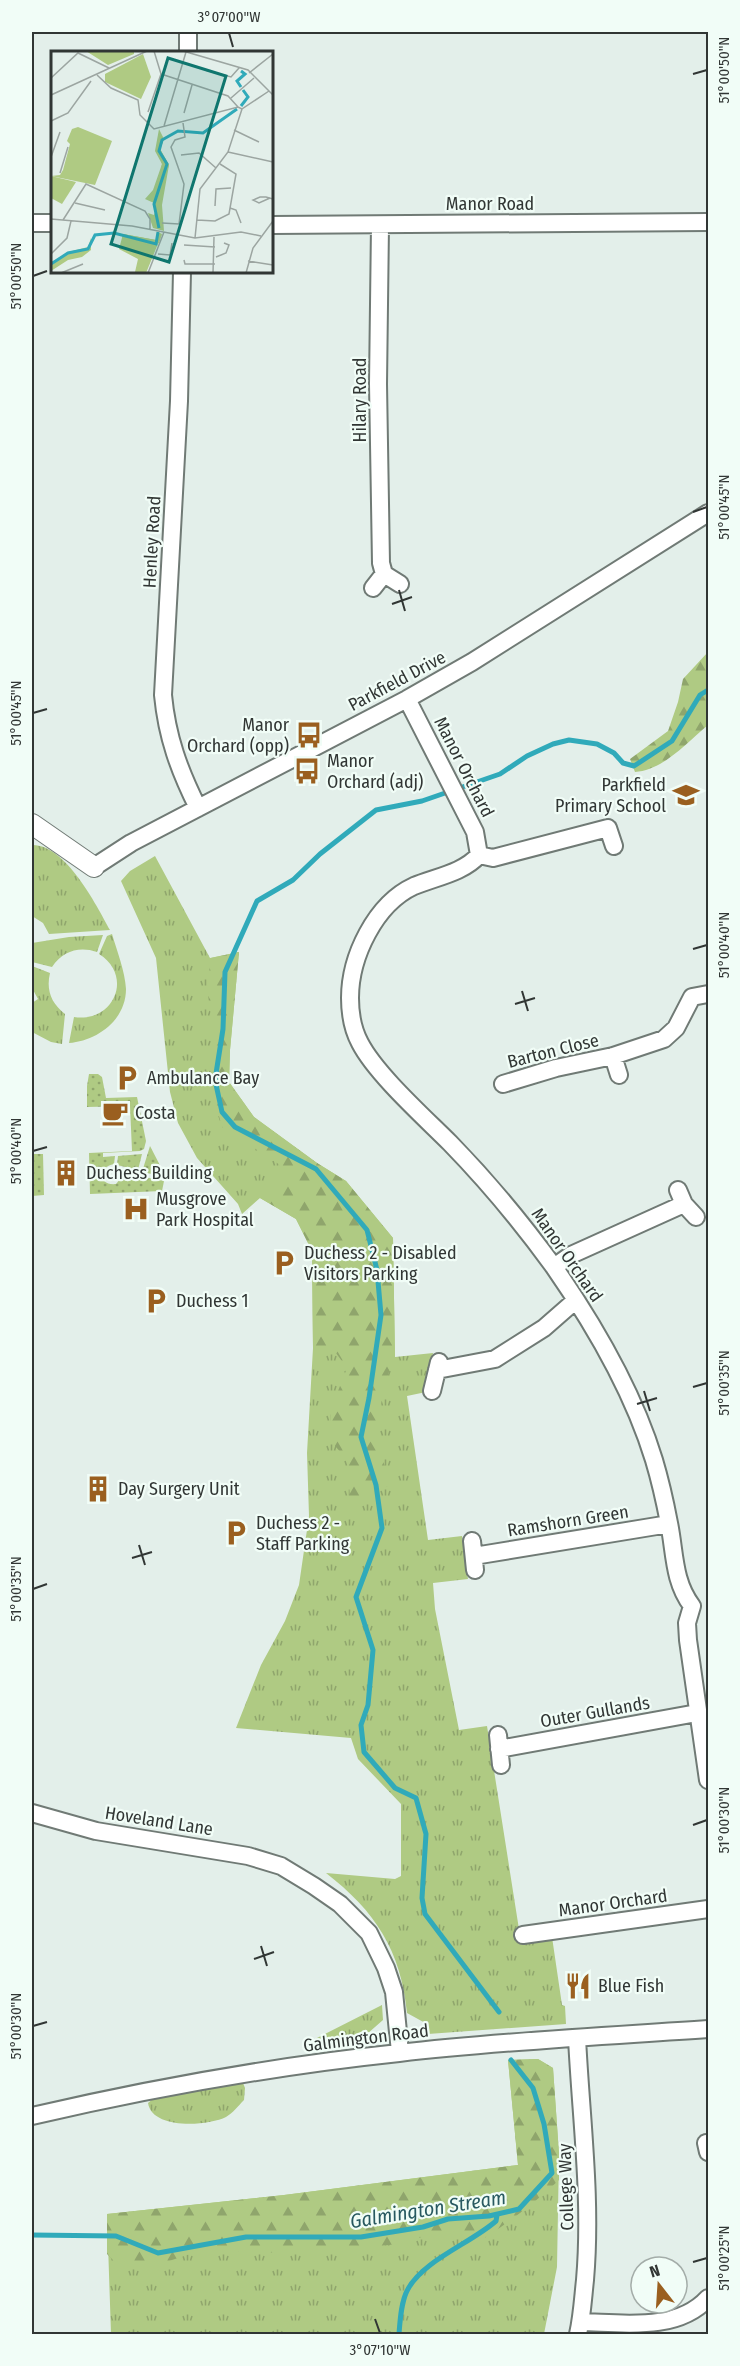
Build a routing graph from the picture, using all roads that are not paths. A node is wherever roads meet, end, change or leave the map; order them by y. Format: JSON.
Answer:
{"nodes":[{"id":1,"x":188,"y":32,"type":"edge"},
{"id":2,"x":188,"y":51,"type":"edge"},
{"id":3,"x":708,"y":222,"type":"edge"},
{"id":4,"x":32,"y":223,"type":"edge"},
{"id":5,"x":51,"y":223,"type":"edge"},
{"id":6,"x":273,"y":225,"type":"edge"},
{"id":7,"x":380,"y":225,"type":"junction"},
{"id":8,"x":182,"y":273,"type":"edge"},
{"id":9,"x":708,"y":513,"type":"edge"},
{"id":10,"x":384,"y":574,"type":"junction"},
{"id":11,"x":400,"y":584,"type":"dead end"},
{"id":12,"x":373,"y":588,"type":"dead end"},
{"id":13,"x":407,"y":699,"type":"junction"},
{"id":14,"x":198,"y":808,"type":"junction"},
{"id":15,"x":32,"y":824,"type":"edge"},
{"id":16,"x":614,"y":846,"type":"dead end"},
{"id":17,"x":479,"y":855,"type":"junction"},
{"id":18,"x":94,"y":867,"type":"joint"},
{"id":19,"x":708,"y":994,"type":"edge"},
{"id":20,"x":613,"y":1056,"type":"junction"},
{"id":21,"x":619,"y":1075,"type":"dead end"},
{"id":22,"x":503,"y":1084,"type":"dead end"},
{"id":23,"x":696,"y":1217,"type":"dead end"},
{"id":24,"x":554,"y":1268,"type":"junction"},
{"id":25,"x":576,"y":1300,"type":"junction"},
{"id":26,"x":432,"y":1391,"type":"dead end"},
{"id":27,"x":669,"y":1524,"type":"junction"},
{"id":28,"x":474,"y":1556,"type":"dead end"},
{"id":29,"x":700,"y":1608,"type":"edge"},
{"id":30,"x":698,"y":1713,"type":"junction"},
{"id":31,"x":499,"y":1750,"type":"dead end"},
{"id":32,"x":708,"y":1780,"type":"edge"},
{"id":33,"x":32,"y":1812,"type":"edge"},
{"id":34,"x":708,"y":1909,"type":"edge"},
{"id":35,"x":523,"y":1935,"type":"dead end"},
{"id":36,"x":708,"y":2029,"type":"edge"},
{"id":37,"x":577,"y":2038,"type":"junction"},
{"id":38,"x":400,"y":2052,"type":"junction"},
{"id":39,"x":32,"y":2116,"type":"edge"},
{"id":40,"x":708,"y":2298,"type":"edge"},
{"id":41,"x":579,"y":2328,"type":"edge"}],
"edges":[{"from":1,"to":2,"type":"street"},
{"from":3,"to":7,"type":"street","name":"Manor Road"},
{"from":4,"to":5,"type":"street"},
{"from":6,"to":7,"type":"street","name":"Manor Road"},
{"from":7,"to":10,"type":"street","name":"Hilary Road"},
{"from":8,"to":14,"type":"street","name":"Henley Road"},
{"from":9,"to":13,"type":"street","name":"Parkfield Drive"},
{"from":10,"to":11,"type":"street"},
{"from":10,"to":12,"type":"street"},
{"from":13,"to":14,"type":"street","name":"Parkfield Drive"},
{"from":13,"to":17,"type":"street","name":"Manor Orchard"},
{"from":14,"to":18,"type":"street","name":"Parkfield Drive"},
{"from":15,"to":18,"type":"street"},
{"from":16,"to":17,"type":"street"},
{"from":17,"to":24,"type":"street","name":"Manor Orchard"},
{"from":19,"to":20,"type":"street","name":"Barton Close"},
{"from":20,"to":21,"type":"street","name":"Barton Close"},
{"from":20,"to":22,"type":"street","name":"Barton Close"},
{"from":23,"to":24,"type":"street"},
{"from":24,"to":25,"type":"street","name":"Manor Orchard"},
{"from":25,"to":26,"type":"street"},
{"from":25,"to":27,"type":"street","name":"Manor Orchard"},
{"from":27,"to":28,"type":"street","name":"Ramshorn Green"},
{"from":27,"to":29,"type":"street","name":"Manor Orchard"},
{"from":29,"to":30,"type":"street","name":"Manor Orchard"},
{"from":30,"to":31,"type":"street","name":"Outer Gullands"},
{"from":30,"to":32,"type":"street","name":"Manor Orchard"},
{"from":33,"to":38,"type":"street","name":"Hoveland Lane"},
{"from":34,"to":35,"type":"street","name":"Manor Orchard"},
{"from":36,"to":37,"type":"street","name":"Galmington Road"},
{"from":37,"to":38,"type":"street","name":"Galmington Road"},
{"from":37,"to":41,"type":"street","name":"College Way"},
{"from":38,"to":39,"type":"street","name":"Galmington Road"},
{"from":40,"to":41,"type":"street"}]}
